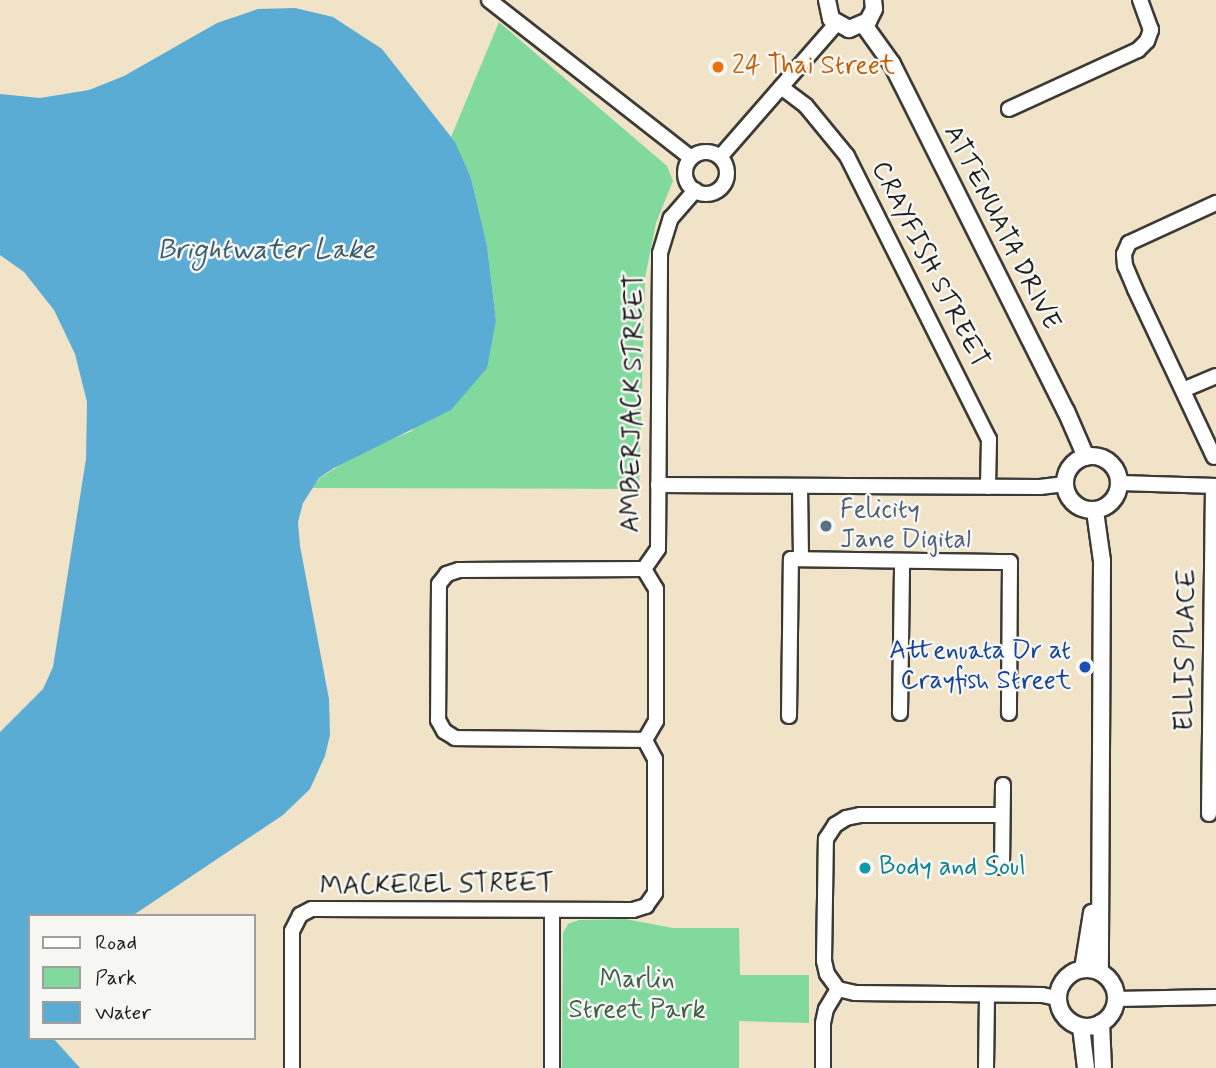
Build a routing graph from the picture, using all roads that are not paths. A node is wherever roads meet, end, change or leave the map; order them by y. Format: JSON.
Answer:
{"nodes":[{"id":1,"x":489,"y":0,"type":"edge"},
{"id":2,"x":827,"y":0,"type":"edge"},
{"id":3,"x":873,"y":0,"type":"edge"},
{"id":4,"x":1140,"y":0,"type":"edge"},
{"id":5,"x":836,"y":24,"type":"junction"},
{"id":6,"x":864,"y":25,"type":"junction"},
{"id":7,"x":781,"y":87,"type":"junction"},
{"id":8,"x":1009,"y":109,"type":"dead end"},
{"id":9,"x":720,"y":156,"type":"junction"},
{"id":10,"x":691,"y":158,"type":"junction"},
{"id":11,"x":695,"y":190,"type":"junction"},
{"id":12,"x":1216,"y":203,"type":"edge"},
{"id":13,"x":1216,"y":376,"type":"edge"},
{"id":14,"x":1182,"y":390,"type":"junction"},
{"id":15,"x":1086,"y":457,"type":"junction"},
{"id":16,"x":1214,"y":457,"type":"edge"},
{"id":17,"x":1120,"y":483,"type":"junction"},
{"id":18,"x":1065,"y":484,"type":"junction"},
{"id":19,"x":658,"y":485,"type":"junction"},
{"id":20,"x":800,"y":486,"type":"junction"},
{"id":21,"x":1214,"y":486,"type":"edge"},
{"id":22,"x":988,"y":487,"type":"junction"},
{"id":23,"x":1095,"y":511,"type":"junction"},
{"id":24,"x":801,"y":559,"type":"junction"},
{"id":25,"x":902,"y":561,"type":"junction"},
{"id":26,"x":644,"y":569,"type":"junction"},
{"id":27,"x":900,"y":713,"type":"dead end"},
{"id":28,"x":1009,"y":713,"type":"dead end"},
{"id":29,"x":789,"y":716,"type":"dead end"},
{"id":30,"x":645,"y":740,"type":"junction"},
{"id":31,"x":1003,"y":785,"type":"dead end"},
{"id":32,"x":1209,"y":814,"type":"dead end"},
{"id":33,"x":1002,"y":815,"type":"junction"},
{"id":34,"x":1099,"y":866,"type":"junction"},
{"id":35,"x":1002,"y":867,"type":"dead end"},
{"id":36,"x":552,"y":910,"type":"junction"},
{"id":37,"x":1083,"y":969,"type":"junction"},
{"id":38,"x":1100,"y":972,"type":"junction"},
{"id":39,"x":838,"y":989,"type":"junction"},
{"id":40,"x":986,"y":995,"type":"junction"},
{"id":41,"x":1058,"y":998,"type":"junction"},
{"id":42,"x":1216,"y":998,"type":"edge"},
{"id":43,"x":1115,"y":999,"type":"junction"},
{"id":44,"x":1101,"y":1023,"type":"junction"},
{"id":45,"x":1081,"y":1027,"type":"junction"},
{"id":46,"x":292,"y":1068,"type":"edge"},
{"id":47,"x":552,"y":1068,"type":"edge"},
{"id":48,"x":823,"y":1068,"type":"edge"},
{"id":49,"x":986,"y":1068,"type":"edge"},
{"id":50,"x":1086,"y":1068,"type":"edge"},
{"id":51,"x":1103,"y":1068,"type":"edge"}],
"edges":[{"from":1,"to":10,"type":"street"},
{"from":2,"to":5,"type":"street"},
{"from":3,"to":6,"type":"street"},
{"from":4,"to":8,"type":"street"},
{"from":5,"to":6,"type":"street"},
{"from":5,"to":7,"type":"street"},
{"from":6,"to":15,"type":"street","name":"ATTENUATA DRIVE"},
{"from":7,"to":9,"type":"street"},
{"from":7,"to":22,"type":"street","name":"CRAYFISH STREET"},
{"from":9,"to":10,"type":"street"},
{"from":9,"to":11,"type":"street"},
{"from":10,"to":11,"type":"street"},
{"from":11,"to":19,"type":"street","name":"AMBERJACK STREET"},
{"from":12,"to":14,"type":"street"},
{"from":13,"to":14,"type":"street"},
{"from":14,"to":16,"type":"street"},
{"from":15,"to":17,"type":"street"},
{"from":15,"to":18,"type":"street"},
{"from":17,"to":21,"type":"street"},
{"from":17,"to":23,"type":"street"},
{"from":18,"to":22,"type":"street"},
{"from":18,"to":23,"type":"street"},
{"from":19,"to":20,"type":"street"},
{"from":19,"to":26,"type":"street","name":"AMBERJACK STREET"},
{"from":20,"to":22,"type":"street"},
{"from":20,"to":24,"type":"street"},
{"from":21,"to":32,"type":"street","name":"ELLIS PLACE"},
{"from":23,"to":34,"type":"street"},
{"from":24,"to":25,"type":"street"},
{"from":24,"to":29,"type":"street"},
{"from":25,"to":27,"type":"street"},
{"from":25,"to":28,"type":"street"},
{"from":26,"to":30,"type":"street","name":"AMBERJACK STREET"},
{"from":26,"to":30,"type":"street"},
{"from":30,"to":36,"type":"street","name":"MACKEREL STREET"},
{"from":31,"to":33,"type":"street"},
{"from":33,"to":35,"type":"street"},
{"from":33,"to":39,"type":"street"},
{"from":34,"to":37,"type":"street"},
{"from":34,"to":38,"type":"street"},
{"from":36,"to":46,"type":"street","name":"MACKEREL STREET"},
{"from":36,"to":47,"type":"street"},
{"from":37,"to":38,"type":"street"},
{"from":37,"to":41,"type":"street"},
{"from":38,"to":43,"type":"street"},
{"from":39,"to":40,"type":"street"},
{"from":39,"to":48,"type":"street"},
{"from":40,"to":41,"type":"street"},
{"from":40,"to":49,"type":"street"},
{"from":41,"to":45,"type":"street"},
{"from":42,"to":43,"type":"street"},
{"from":43,"to":44,"type":"street"},
{"from":44,"to":45,"type":"street"},
{"from":44,"to":51,"type":"street"},
{"from":45,"to":50,"type":"street"}]}
